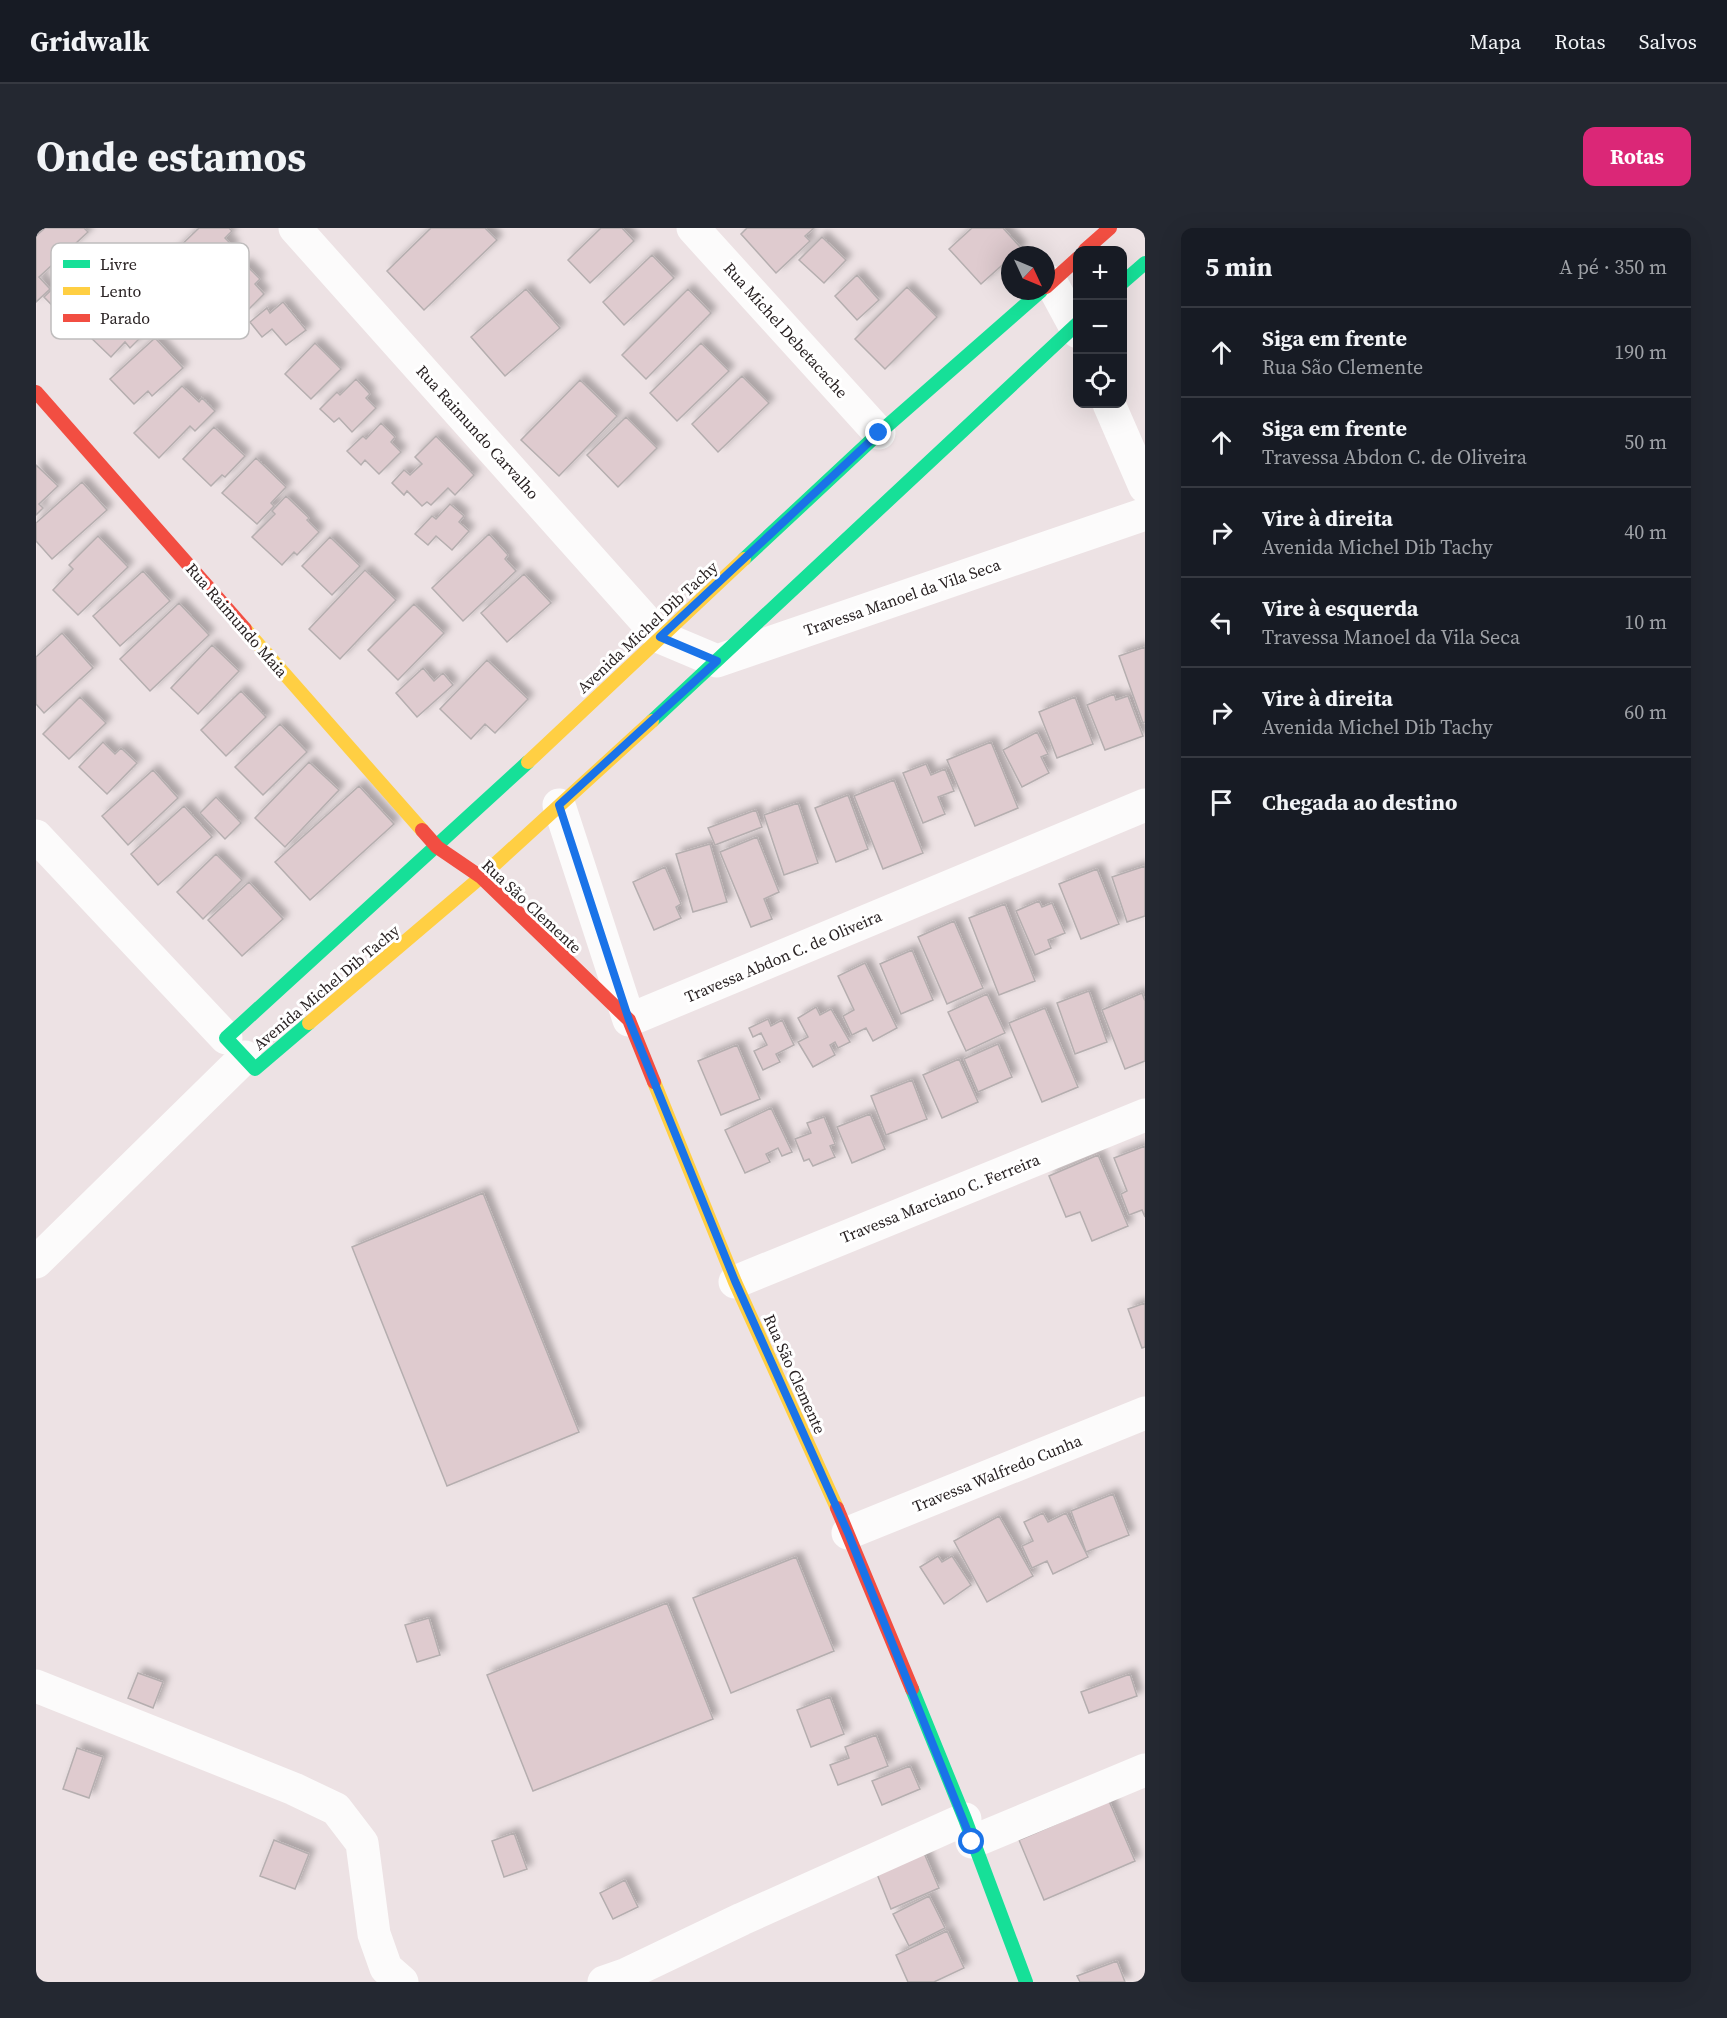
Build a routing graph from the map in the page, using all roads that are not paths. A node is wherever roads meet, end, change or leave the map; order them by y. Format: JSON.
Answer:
{"nodes":[{"id":1,"x":295,"y":228,"type":"edge"},
{"id":2,"x":693,"y":228,"type":"edge"},
{"id":3,"x":1092,"y":241,"type":"edge"},
{"id":4,"x":1145,"y":263,"type":"edge"},
{"id":5,"x":1055,"y":277,"type":"edge"},
{"id":6,"x":1127,"y":279,"type":"edge"},
{"id":7,"x":1055,"y":298,"type":"edge"},
{"id":8,"x":1030,"y":300,"type":"edge"},
{"id":9,"x":1073,"y":322,"type":"edge"},
{"id":10,"x":1073,"y":331,"type":"edge"},
{"id":11,"x":36,"y":392,"type":"edge"},
{"id":12,"x":1111,"y":408,"type":"edge"},
{"id":13,"x":879,"y":433,"type":"junction"},
{"id":14,"x":1145,"y":487,"type":"edge"},
{"id":15,"x":1145,"y":514,"type":"edge"},
{"id":16,"x":660,"y":637,"type":"junction"},
{"id":17,"x":717,"y":661,"type":"junction"},
{"id":18,"x":559,"y":805,"type":"junction"},
{"id":19,"x":1145,"y":805,"type":"edge"},
{"id":20,"x":36,"y":836,"type":"edge"},
{"id":21,"x":437,"y":847,"type":"junction"},
{"id":22,"x":481,"y":877,"type":"junction"},
{"id":23,"x":629,"y":1020,"type":"junction"},
{"id":24,"x":235,"y":1048,"type":"junction"},
{"id":25,"x":1145,"y":1115,"type":"edge"},
{"id":26,"x":36,"y":1262,"type":"edge"},
{"id":27,"x":735,"y":1281,"type":"junction"},
{"id":28,"x":1145,"y":1413,"type":"edge"},
{"id":29,"x":848,"y":1533,"type":"junction"},
{"id":30,"x":36,"y":1686,"type":"edge"},
{"id":31,"x":1145,"y":1770,"type":"edge"},
{"id":32,"x":969,"y":1831,"type":"junction"},
{"id":33,"x":402,"y":1982,"type":"edge"},
{"id":34,"x":604,"y":1982,"type":"edge"},
{"id":35,"x":1026,"y":1982,"type":"edge"}],
"edges":[{"from":1,"to":16,"type":"street","name":"Rua Raimundo Carvalho"},
{"from":2,"to":13,"type":"street","name":"Rua Michel Debetacache"},
{"from":3,"to":5,"type":"street","name":"Avenida Michel Dib Tachy"},
{"from":4,"to":6,"type":"street"},
{"from":7,"to":9,"type":"street"},
{"from":8,"to":13,"type":"street","name":"Avenida Michel Dib Tachy"},
{"from":10,"to":17,"type":"street","name":"Avenida Michel Dib Tachy"},
{"from":11,"to":21,"type":"street","name":"Rua Raimundo Maia"},
{"from":12,"to":14,"type":"street"},
{"from":13,"to":16,"type":"street","name":"Avenida Michel Dib Tachy"},
{"from":15,"to":17,"type":"street","name":"Travessa Manoel da Vila Seca"},
{"from":16,"to":17,"type":"street"},
{"from":16,"to":21,"type":"street","name":"Avenida Michel Dib Tachy"},
{"from":17,"to":18,"type":"street","name":"Avenida Michel Dib Tachy"},
{"from":18,"to":22,"type":"street","name":"Avenida Michel Dib Tachy"},
{"from":18,"to":23,"type":"street"},
{"from":19,"to":23,"type":"street","name":"Travessa Abdon C. de Oliveira"},
{"from":20,"to":24,"type":"street"},
{"from":21,"to":22,"type":"street","name":"Rua São Clemente"},
{"from":21,"to":24,"type":"street","name":"Avenida Michel Dib Tachy"},
{"from":22,"to":23,"type":"street","name":"Rua São Clemente"},
{"from":22,"to":24,"type":"street","name":"Avenida Michel Dib Tachy"},
{"from":23,"to":27,"type":"street","name":"Rua São Clemente"},
{"from":24,"to":26,"type":"street"},
{"from":25,"to":27,"type":"street","name":"Travessa Marciano C. Ferreira"},
{"from":27,"to":29,"type":"street","name":"Rua São Clemente"},
{"from":28,"to":29,"type":"street","name":"Travessa Walfredo Cunha"},
{"from":29,"to":32,"type":"street","name":"Rua São Clemente"},
{"from":30,"to":33,"type":"street"},
{"from":31,"to":32,"type":"street"},
{"from":32,"to":34,"type":"street"},
{"from":32,"to":35,"type":"street","name":"Rua São Clemente"}]}
